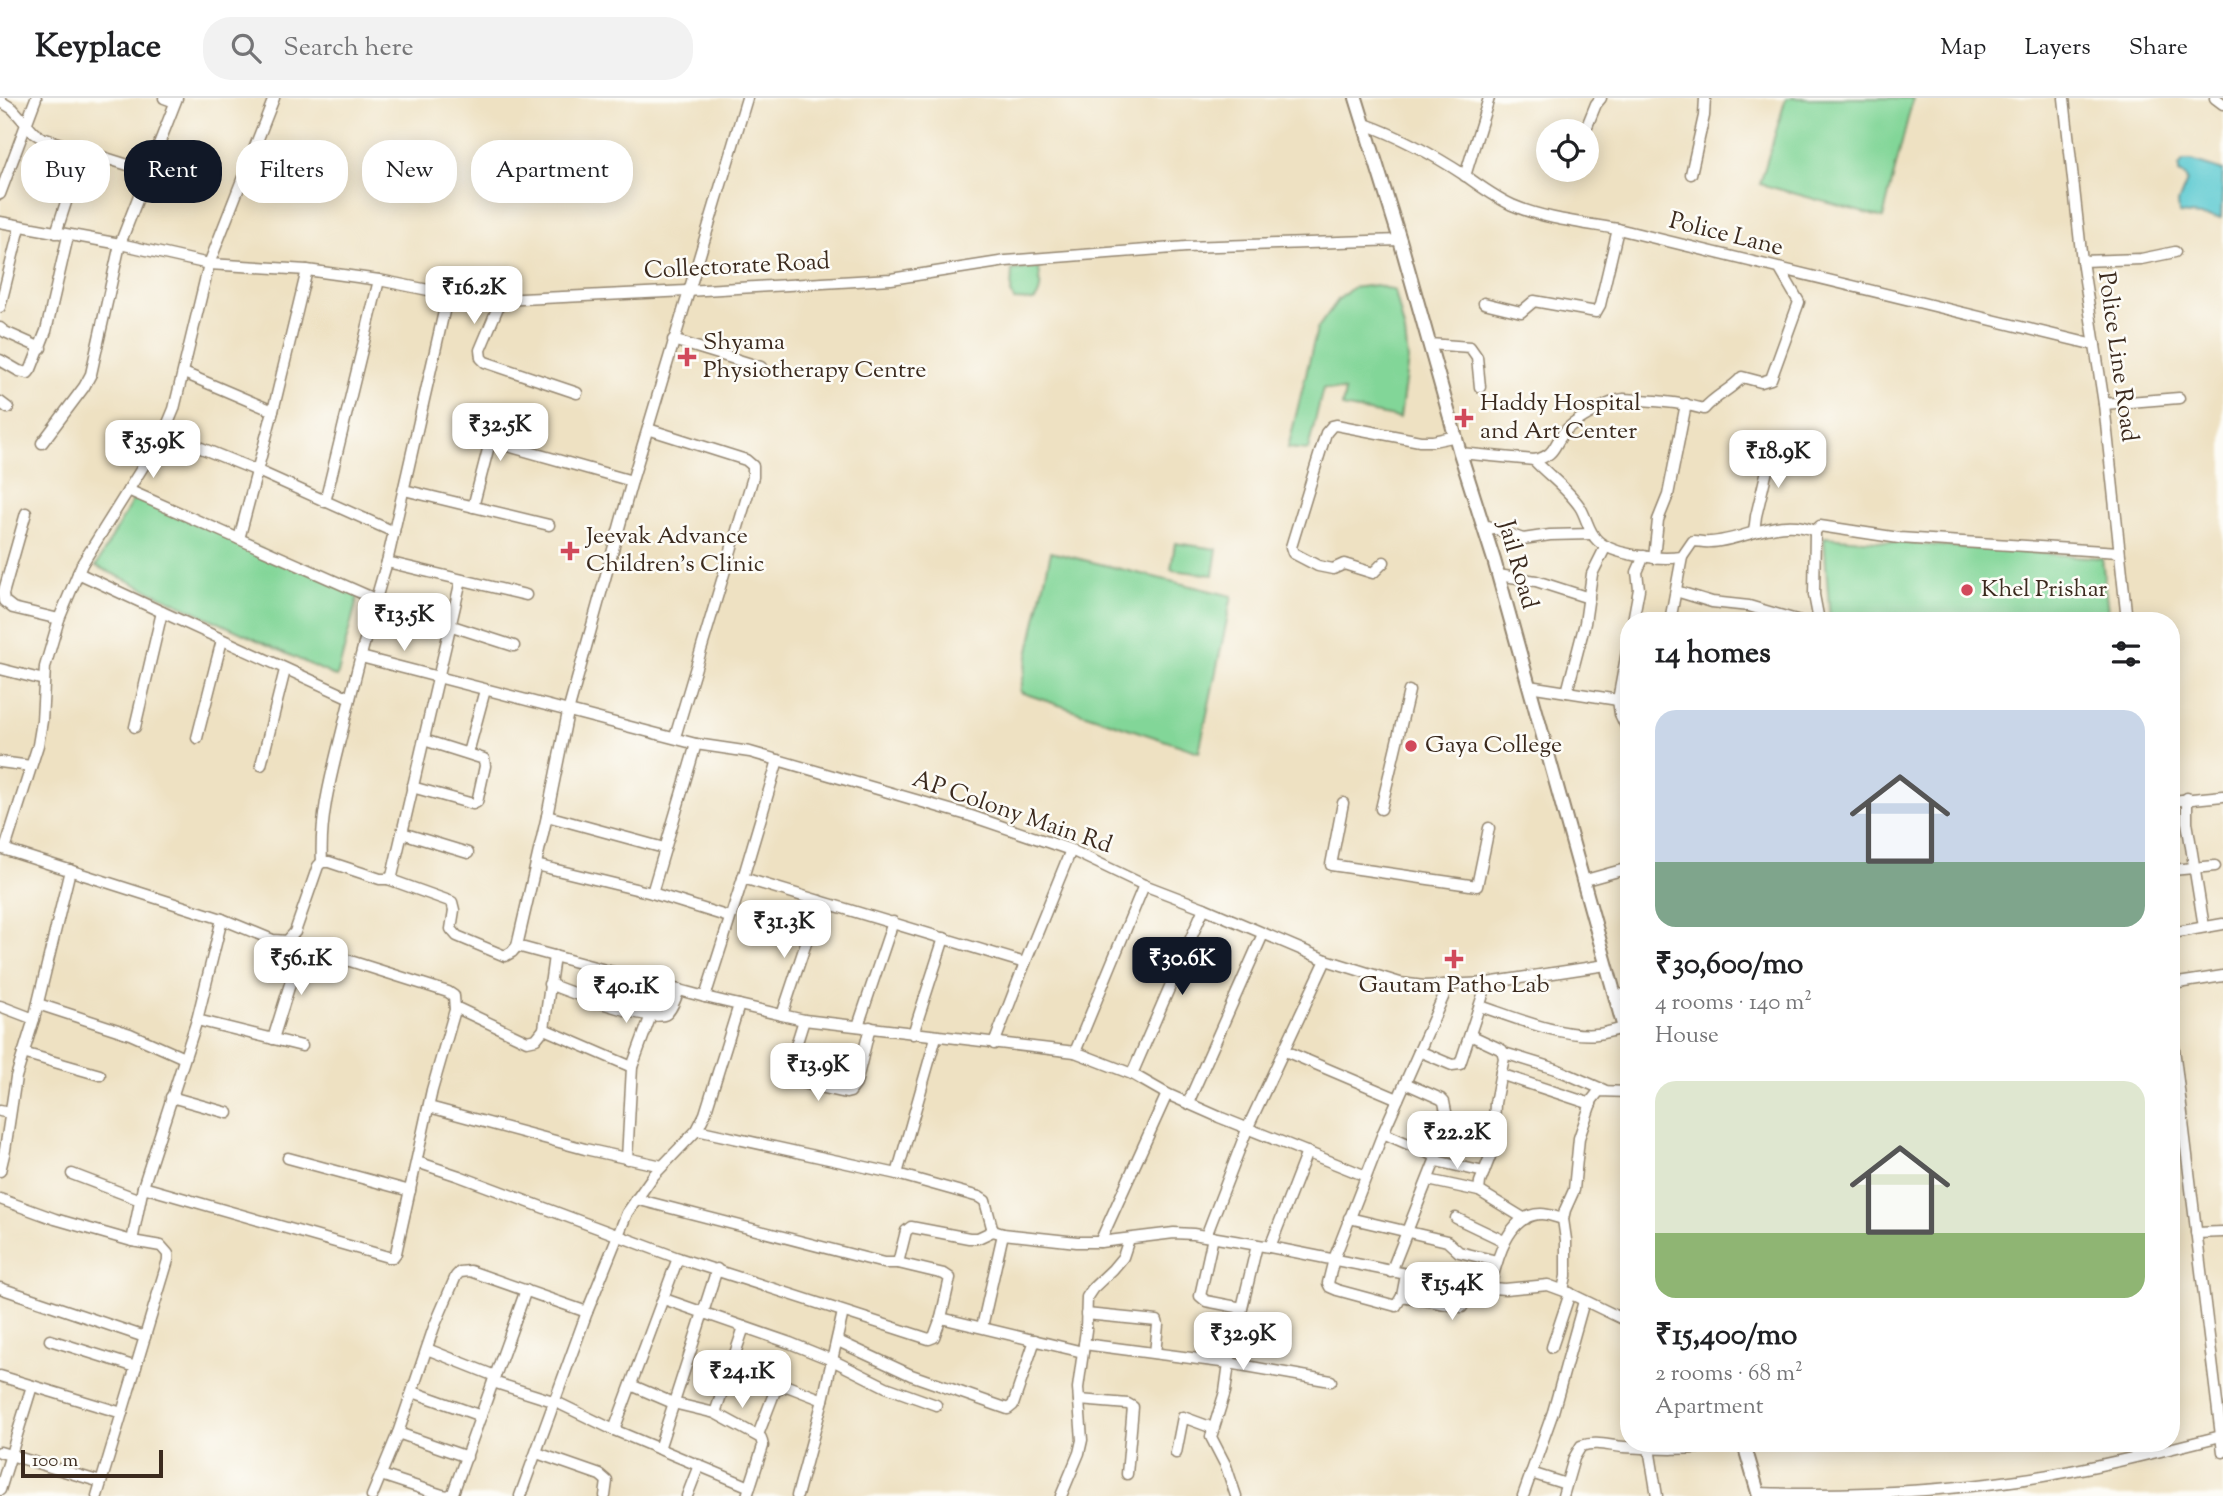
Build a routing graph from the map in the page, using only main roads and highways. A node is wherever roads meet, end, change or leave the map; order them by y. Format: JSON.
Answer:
{"nodes":[{"id":1,"x":1356,"y":98,"type":"edge"},
{"id":2,"x":1620,"y":1014,"type":"edge"},
{"id":3,"x":1746,"y":1452,"type":"edge"},
{"id":4,"x":1758,"y":1494,"type":"edge"}],
"edges":[{"from":1,"to":2,"type":"main road","name":"Jail Road"},
{"from":3,"to":4,"type":"main road"}]}
